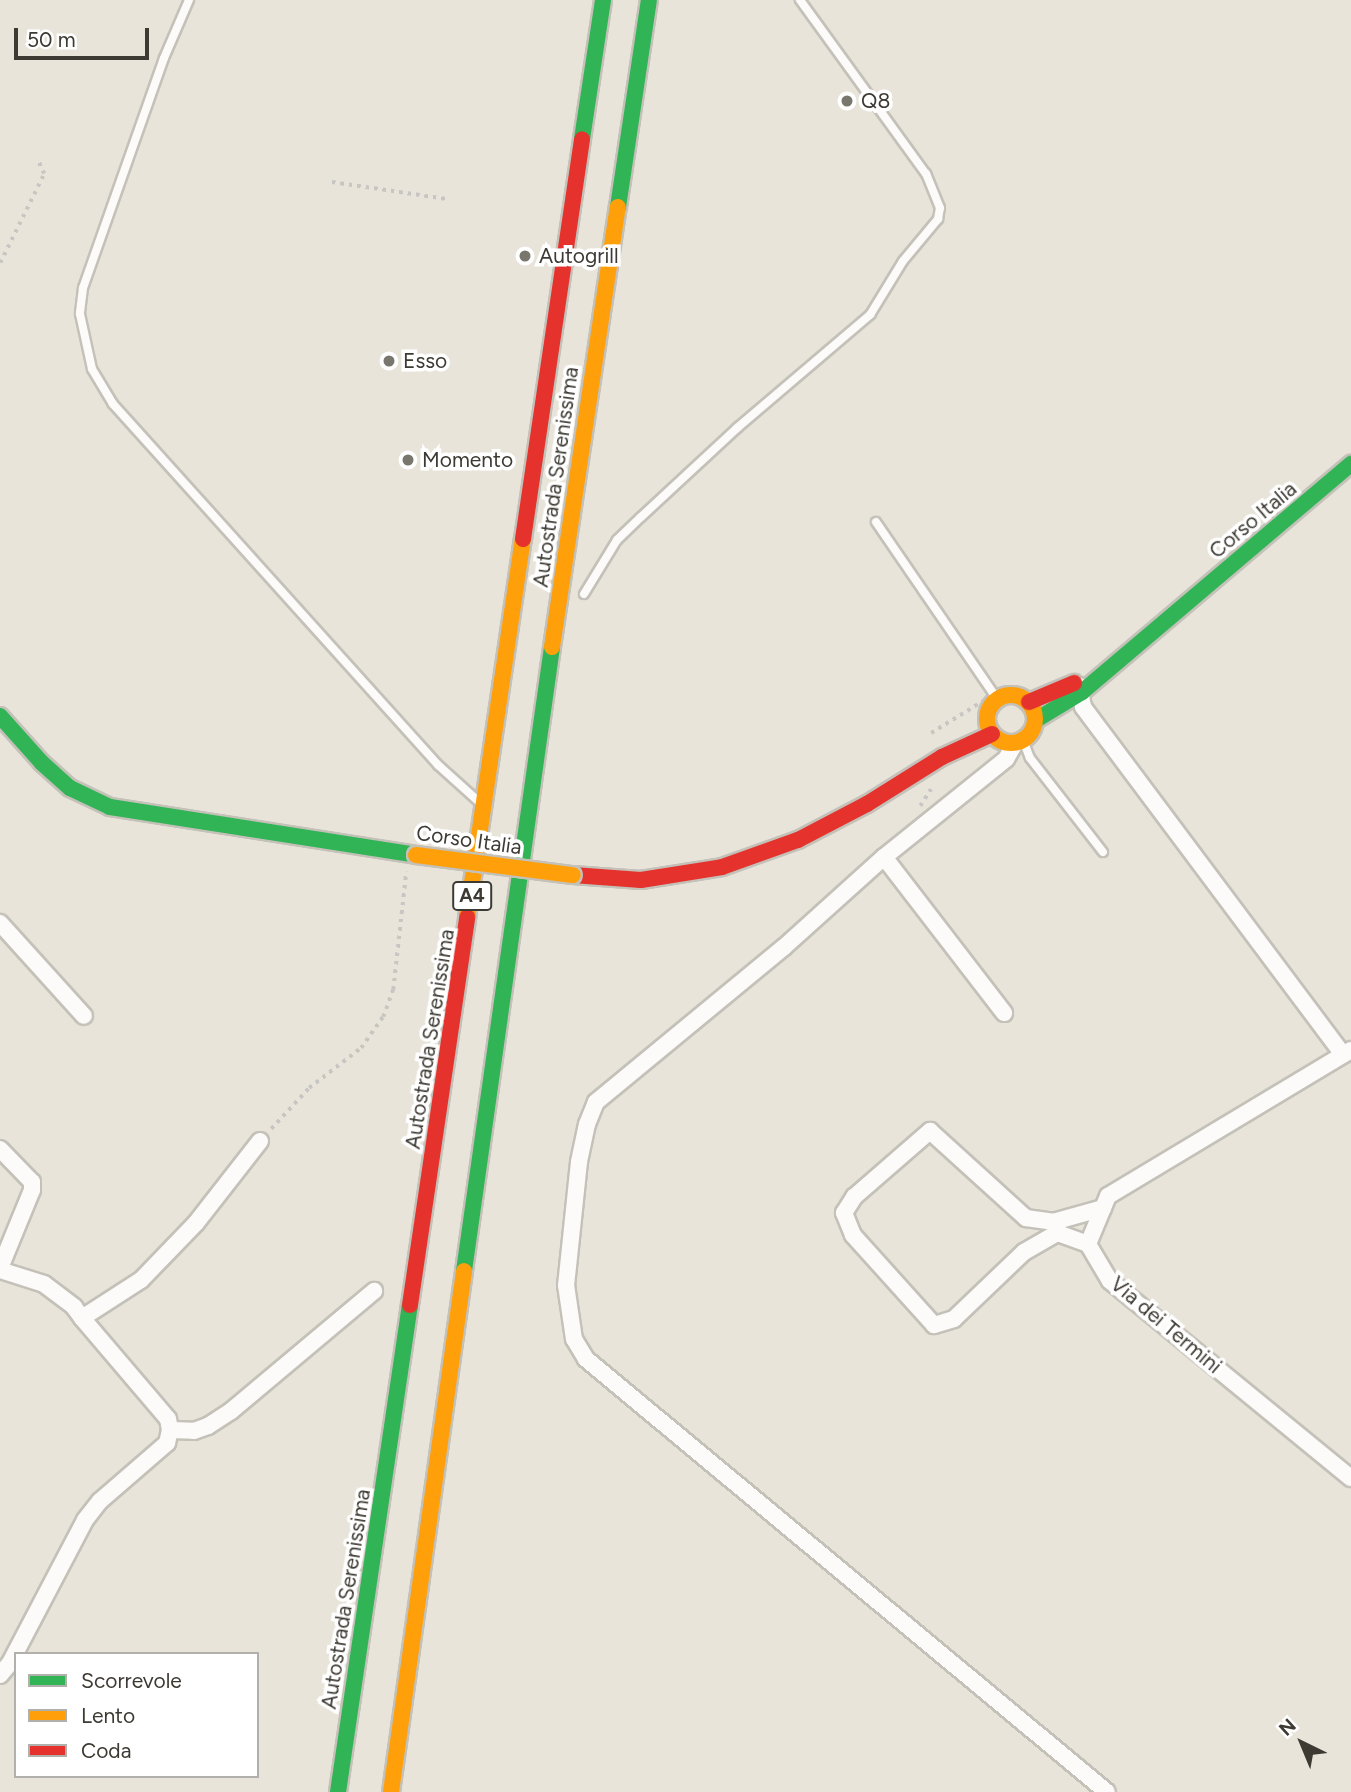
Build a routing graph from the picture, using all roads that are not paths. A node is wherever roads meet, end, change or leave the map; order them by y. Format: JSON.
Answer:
{"nodes":[{"id":1,"x":189,"y":0,"type":"edge"},
{"id":2,"x":603,"y":0,"type":"edge"},
{"id":3,"x":649,"y":0,"type":"edge"},
{"id":4,"x":800,"y":0,"type":"edge"},
{"id":5,"x":1351,"y":464,"type":"edge"},
{"id":6,"x":876,"y":522,"type":"dead end"},
{"id":7,"x":584,"y":594,"type":"dead end"},
{"id":8,"x":1079,"y":687,"type":"junction"},
{"id":9,"x":995,"y":696,"type":"junction"},
{"id":10,"x":1029,"y":702,"type":"junction"},
{"id":11,"x":0,"y":716,"type":"edge"},
{"id":12,"x":1036,"y":720,"type":"junction"},
{"id":13,"x":989,"y":726,"type":"junction"},
{"id":14,"x":1019,"y":741,"type":"junction"},
{"id":15,"x":486,"y":808,"type":"junction"},
{"id":16,"x":1102,"y":852,"type":"dead end"},
{"id":17,"x":884,"y":857,"type":"junction"},
{"id":18,"x":0,"y":923,"type":"edge"},
{"id":19,"x":1004,"y":1013,"type":"dead end"},
{"id":20,"x":84,"y":1016,"type":"dead end"},
{"id":21,"x":1347,"y":1052,"type":"edge"},
{"id":22,"x":260,"y":1141,"type":"road end"},
{"id":23,"x":0,"y":1149,"type":"edge"},
{"id":24,"x":1103,"y":1208,"type":"junction"},
{"id":25,"x":1088,"y":1244,"type":"junction"},
{"id":26,"x":0,"y":1269,"type":"edge"},
{"id":27,"x":374,"y":1291,"type":"dead end"},
{"id":28,"x":82,"y":1318,"type":"junction"},
{"id":29,"x":170,"y":1430,"type":"junction"},
{"id":30,"x":1351,"y":1478,"type":"edge"},
{"id":31,"x":16,"y":1652,"type":"edge"},
{"id":32,"x":14,"y":1655,"type":"edge"},
{"id":33,"x":0,"y":1675,"type":"edge"},
{"id":34,"x":338,"y":1792,"type":"edge"},
{"id":35,"x":391,"y":1792,"type":"edge"},
{"id":36,"x":1107,"y":1792,"type":"edge"}],
"edges":[{"from":1,"to":15,"type":"lane"},
{"from":2,"to":15,"type":"main road","name":"Autostrada Serenissima","number":"A4"},
{"from":3,"to":35,"type":"main road","name":"Autostrada Serenissima","number":"A4"},
{"from":4,"to":7,"type":"lane"},
{"from":5,"to":8,"type":"main road","name":"Corso Italia"},
{"from":6,"to":9,"type":"lane"},
{"from":8,"to":10,"type":"main road","name":"Corso Italia"},
{"from":8,"to":12,"type":"main road","name":"Corso Italia"},
{"from":8,"to":21,"type":"street"},
{"from":9,"to":10,"type":"main road","name":"Corso Italia"},
{"from":9,"to":13,"type":"main road","name":"Corso Italia"},
{"from":10,"to":12,"type":"main road"},
{"from":11,"to":13,"type":"main road","name":"Corso Italia","bridge":true},
{"from":12,"to":14,"type":"main road","name":"Corso Italia"},
{"from":13,"to":14,"type":"main road"},
{"from":14,"to":16,"type":"lane"},
{"from":14,"to":17,"type":"street"},
{"from":15,"to":34,"type":"main road","name":"Autostrada Serenissima","number":"A4"},
{"from":17,"to":19,"type":"street"},
{"from":17,"to":36,"type":"street"},
{"from":18,"to":20,"type":"street"},
{"from":21,"to":24,"type":"street"},
{"from":22,"to":28,"type":"street"},
{"from":23,"to":26,"type":"street"},
{"from":24,"to":25,"type":"street"},
{"from":24,"to":25,"type":"street"},
{"from":25,"to":30,"type":"street","name":"Via dei Termini"},
{"from":26,"to":28,"type":"street"},
{"from":27,"to":29,"type":"street"},
{"from":28,"to":29,"type":"street"},
{"from":29,"to":31,"type":"street"},
{"from":32,"to":33,"type":"street"}]}
